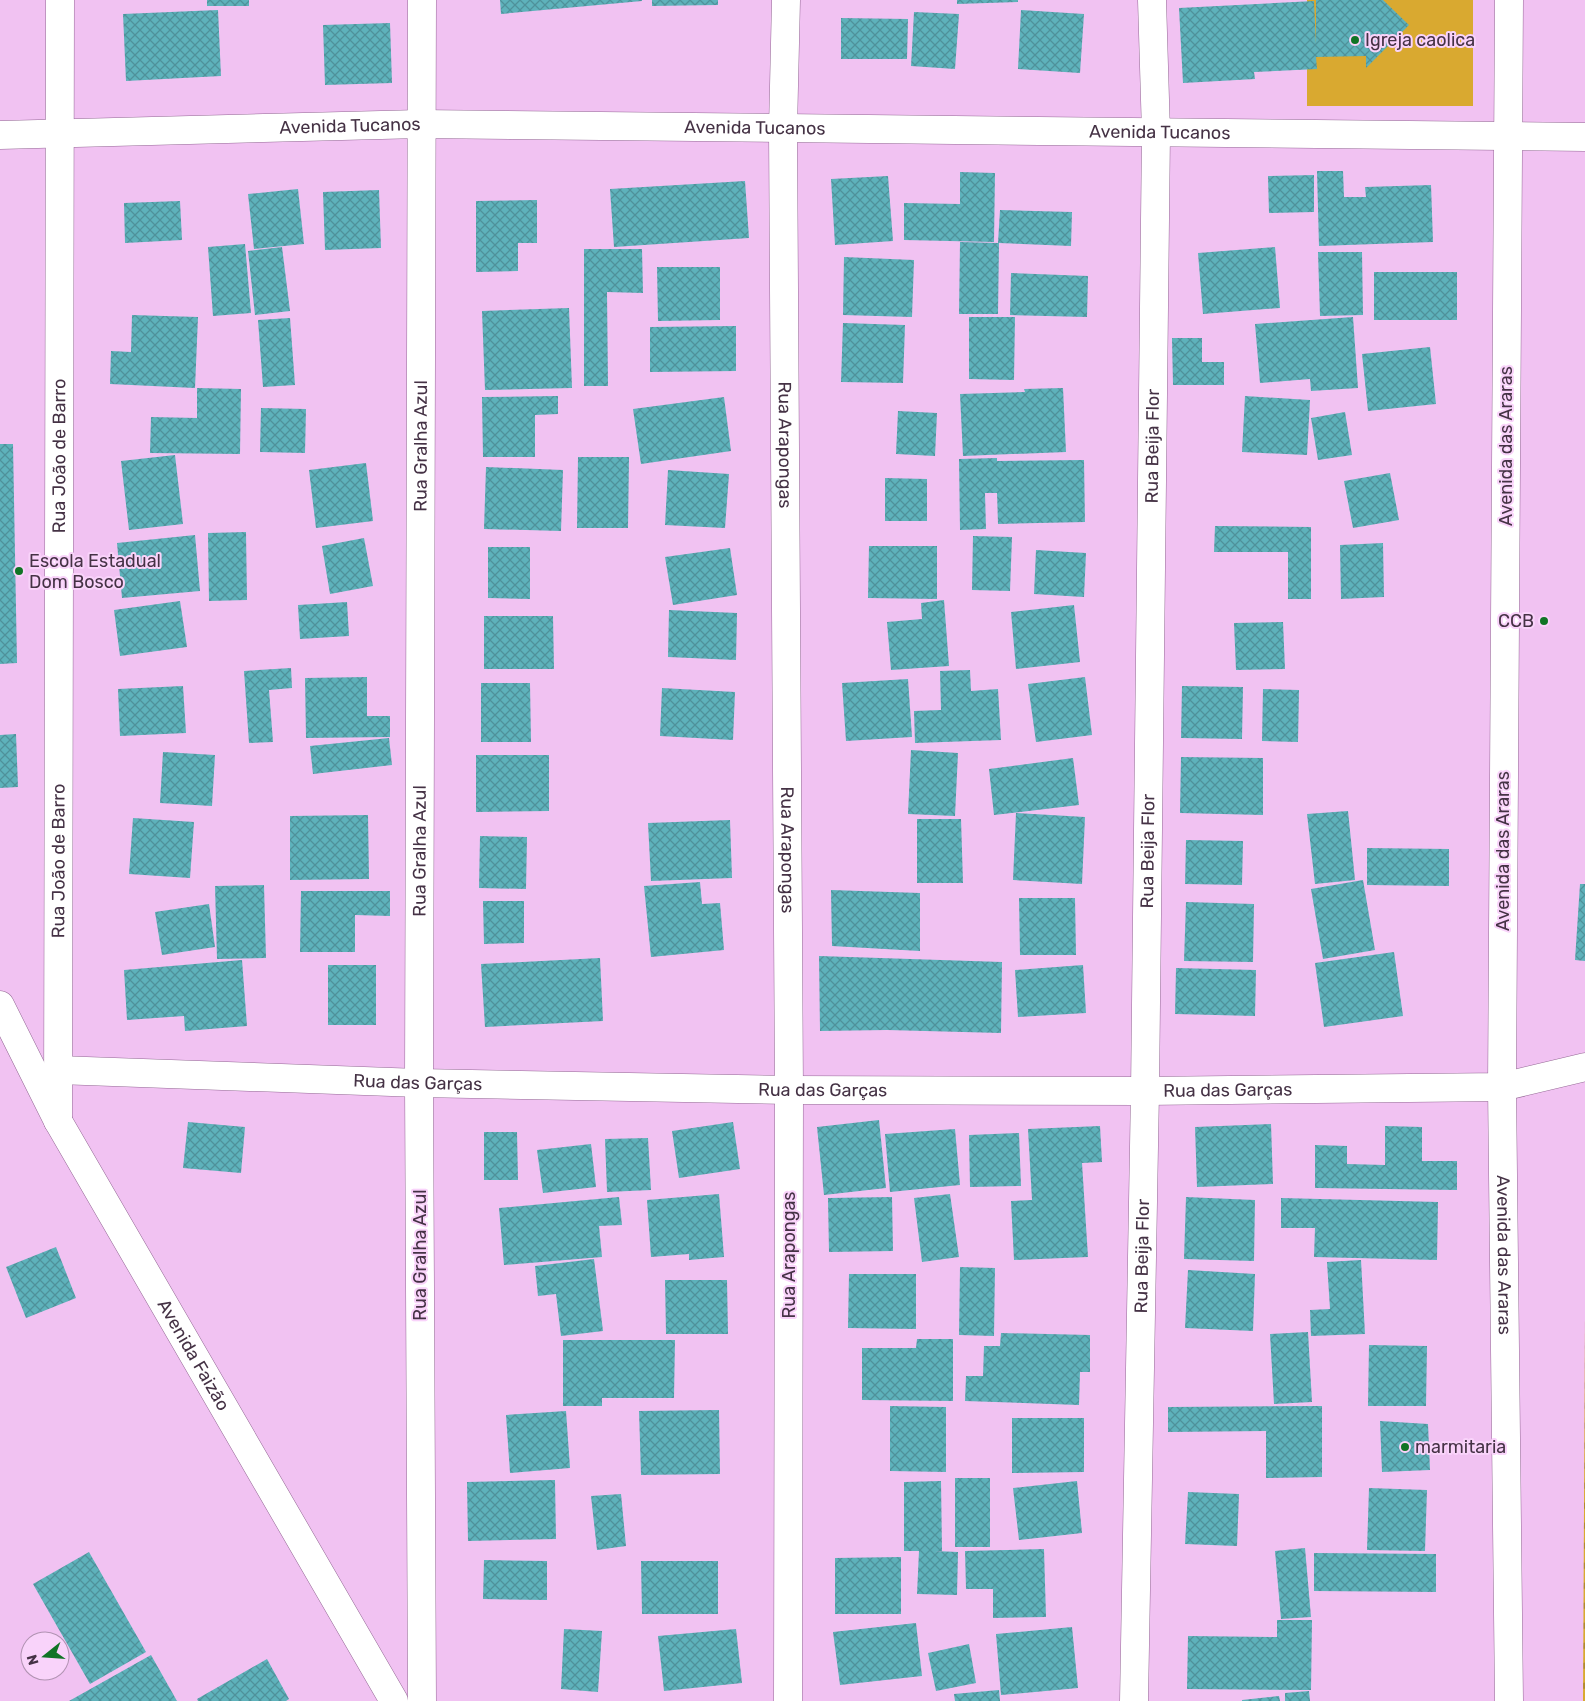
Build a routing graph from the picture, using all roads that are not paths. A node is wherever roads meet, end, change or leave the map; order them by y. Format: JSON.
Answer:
{"nodes":[{"id":1,"x":60,"y":0,"type":"edge"},
{"id":2,"x":422,"y":0,"type":"edge"},
{"id":3,"x":786,"y":0,"type":"edge"},
{"id":4,"x":1152,"y":0,"type":"edge"},
{"id":5,"x":1509,"y":0,"type":"edge"},
{"id":6,"x":420,"y":124,"type":"junction"},
{"id":7,"x":783,"y":129,"type":"junction"},
{"id":8,"x":60,"y":133,"type":"junction"},
{"id":9,"x":1156,"y":134,"type":"junction"},
{"id":10,"x":0,"y":135,"type":"edge"},
{"id":11,"x":1509,"y":137,"type":"junction"},
{"id":12,"x":1585,"y":137,"type":"edge"},
{"id":13,"x":0,"y":1005,"type":"edge"},
{"id":14,"x":1585,"y":1067,"type":"edge"},
{"id":15,"x":58,"y":1070,"type":"junction"},
{"id":16,"x":419,"y":1083,"type":"junction"},
{"id":17,"x":1502,"y":1087,"type":"junction"},
{"id":18,"x":789,"y":1090,"type":"junction"},
{"id":19,"x":1145,"y":1091,"type":"junction"},
{"id":20,"x":58,"y":1121,"type":"junction"},
{"id":21,"x":394,"y":1701,"type":"edge"},
{"id":22,"x":422,"y":1701,"type":"edge"},
{"id":23,"x":788,"y":1701,"type":"edge"},
{"id":24,"x":1134,"y":1701,"type":"edge"},
{"id":25,"x":1509,"y":1701,"type":"edge"}],
"edges":[{"from":1,"to":8,"type":"street","name":"Rua João de Barro"},
{"from":2,"to":6,"type":"street","name":"Rua Gralha Azul"},
{"from":3,"to":7,"type":"street","name":"Rua Arapongas"},
{"from":4,"to":9,"type":"street","name":"Rua Beija Flor"},
{"from":5,"to":11,"type":"street","name":"Avenida das Araras"},
{"from":6,"to":7,"type":"street","name":"Avenida Tucanos"},
{"from":6,"to":8,"type":"street","name":"Avenida Tucanos"},
{"from":6,"to":16,"type":"street","name":"Rua Gralha Azul"},
{"from":7,"to":9,"type":"street","name":"Avenida Tucanos"},
{"from":7,"to":18,"type":"street","name":"Rua Arapongas"},
{"from":8,"to":10,"type":"street","name":"Avenida Tucanos"},
{"from":8,"to":15,"type":"street","name":"Rua João de Barro"},
{"from":9,"to":11,"type":"street","name":"Avenida Tucanos"},
{"from":9,"to":19,"type":"street","name":"Rua Beija Flor"},
{"from":11,"to":12,"type":"street","name":"Avenida Tucanos"},
{"from":11,"to":17,"type":"street","name":"Avenida das Araras"},
{"from":13,"to":20,"type":"street","name":"Avenida Faizão"},
{"from":14,"to":17,"type":"street","name":"Rua das Garças"},
{"from":15,"to":16,"type":"street","name":"Rua das Garças"},
{"from":15,"to":20,"type":"street","name":"Rua João de Barro"},
{"from":16,"to":18,"type":"street","name":"Rua das Garças"},
{"from":16,"to":22,"type":"street","name":"Rua Gralha Azul"},
{"from":17,"to":19,"type":"street","name":"Rua das Garças"},
{"from":17,"to":25,"type":"street","name":"Avenida das Araras"},
{"from":18,"to":19,"type":"street","name":"Rua das Garças"},
{"from":18,"to":23,"type":"street","name":"Rua Arapongas"},
{"from":19,"to":24,"type":"street","name":"Rua Beija Flor"},
{"from":20,"to":21,"type":"street","name":"Avenida Faizão"}]}
